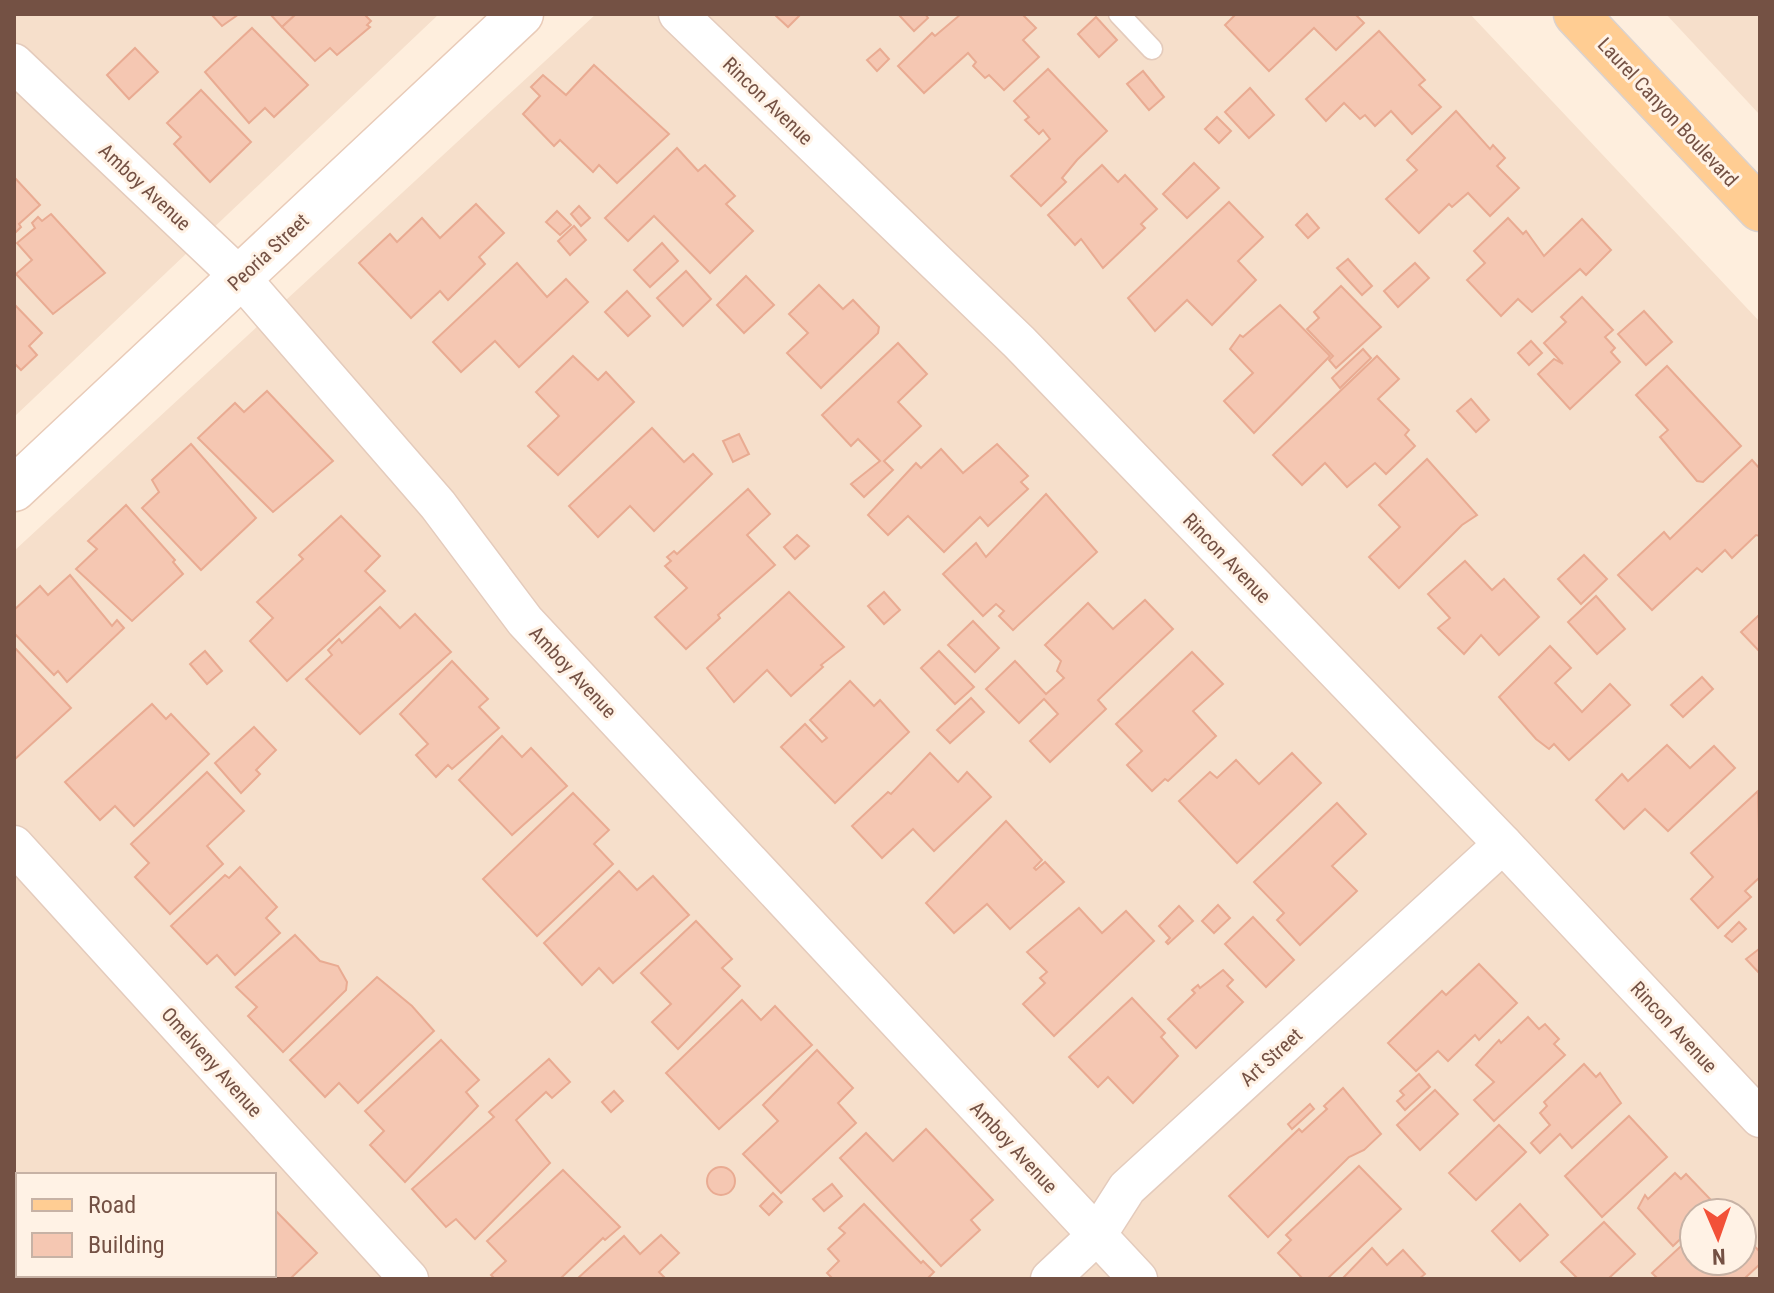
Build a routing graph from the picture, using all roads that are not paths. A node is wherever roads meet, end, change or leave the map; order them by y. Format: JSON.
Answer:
{"nodes":[{"id":1,"x":521,"y":14,"type":"edge"},
{"id":2,"x":678,"y":14,"type":"edge"},
{"id":3,"x":1119,"y":14,"type":"edge"},
{"id":4,"x":1576,"y":14,"type":"edge"},
{"id":5,"x":1152,"y":49,"type":"dead end"},
{"id":6,"x":14,"y":63,"type":"edge"},
{"id":7,"x":1760,"y":209,"type":"edge"},
{"id":8,"x":241,"y":278,"type":"junction"},
{"id":9,"x":14,"y":489,"type":"edge"},
{"id":10,"x":1503,"y":844,"type":"junction"},
{"id":11,"x":14,"y":845,"type":"edge"},
{"id":12,"x":1760,"y":1118,"type":"edge"},
{"id":13,"x":1097,"y":1235,"type":"junction"},
{"id":14,"x":409,"y":1279,"type":"edge"},
{"id":15,"x":1050,"y":1279,"type":"edge"},
{"id":16,"x":1138,"y":1279,"type":"edge"}],
"edges":[{"from":1,"to":8,"type":"street","name":"Peoria Street"},
{"from":2,"to":10,"type":"street","name":"Rincon Avenue"},
{"from":3,"to":5,"type":"lane"},
{"from":4,"to":7,"type":"main road","name":"Laurel Canyon Boulevard"},
{"from":6,"to":8,"type":"street","name":"Amboy Avenue"},
{"from":8,"to":9,"type":"street","name":"Peoria Street"},
{"from":8,"to":13,"type":"street","name":"Amboy Avenue"},
{"from":10,"to":12,"type":"street","name":"Rincon Avenue"},
{"from":10,"to":13,"type":"street","name":"Art Street"},
{"from":11,"to":14,"type":"street","name":"Omelveny Avenue"},
{"from":13,"to":15,"type":"street","name":"Art Street"},
{"from":13,"to":16,"type":"street","name":"Amboy Avenue"}]}
